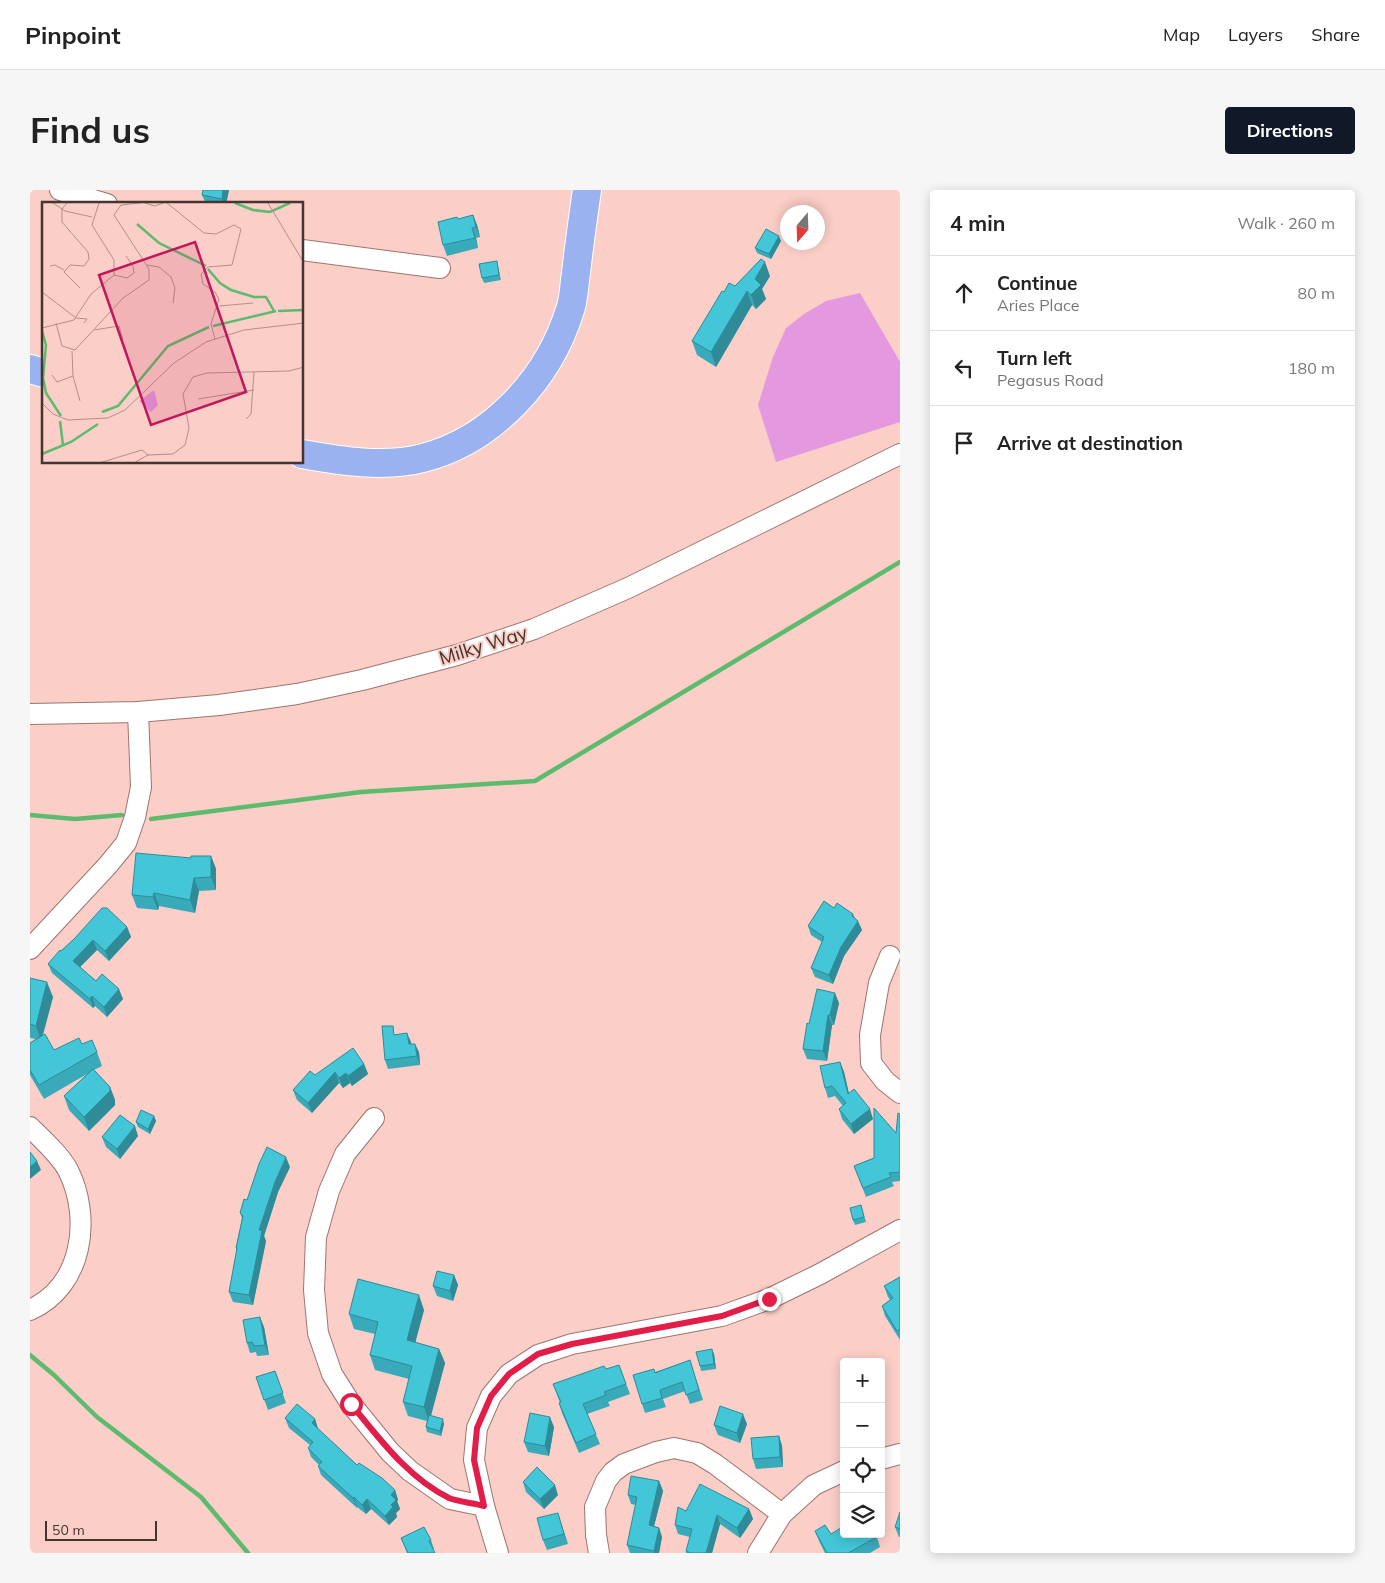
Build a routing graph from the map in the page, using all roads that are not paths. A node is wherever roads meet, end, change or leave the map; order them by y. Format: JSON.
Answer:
{"nodes":[{"id":1,"x":60,"y":190,"type":"edge"},
{"id":2,"x":587,"y":190,"type":"edge"},
{"id":3,"x":100,"y":202,"type":"edge"},
{"id":4,"x":304,"y":250,"type":"edge"},
{"id":5,"x":440,"y":268,"type":"dead end"},
{"id":6,"x":304,"y":454,"type":"edge"},
{"id":7,"x":900,"y":454,"type":"edge"},
{"id":8,"x":138,"y":712,"type":"junction"},
{"id":9,"x":30,"y":714,"type":"edge"},
{"id":10,"x":30,"y":949,"type":"edge"},
{"id":11,"x":890,"y":956,"type":"dead end"},
{"id":12,"x":900,"y":1093,"type":"edge"},
{"id":13,"x":374,"y":1118,"type":"dead end"},
{"id":14,"x":30,"y":1126,"type":"edge"},
{"id":15,"x":900,"y":1230,"type":"edge"},
{"id":16,"x":30,"y":1310,"type":"edge"},
{"id":17,"x":900,"y":1454,"type":"edge"},
{"id":18,"x":885,"y":1458,"type":"edge"},
{"id":19,"x":840,"y":1473,"type":"edge"},
{"id":20,"x":484,"y":1506,"type":"junction"},
{"id":21,"x":782,"y":1514,"type":"junction"},
{"id":22,"x":498,"y":1553,"type":"edge"},
{"id":23,"x":600,"y":1553,"type":"edge"},
{"id":24,"x":758,"y":1553,"type":"edge"}],
"edges":[{"from":1,"to":3,"type":"street"},
{"from":2,"to":6,"type":"highway"},
{"from":4,"to":5,"type":"street"},
{"from":7,"to":8,"type":"street","name":"Milky Way"},
{"from":8,"to":9,"type":"street","name":"Milky Way"},
{"from":8,"to":10,"type":"street"},
{"from":11,"to":12,"type":"street"},
{"from":13,"to":20,"type":"street"},
{"from":14,"to":16,"type":"street"},
{"from":15,"to":20,"type":"street"},
{"from":17,"to":18,"type":"street"},
{"from":19,"to":21,"type":"street"},
{"from":20,"to":22,"type":"street"},
{"from":21,"to":23,"type":"street"},
{"from":21,"to":24,"type":"street"}]}
